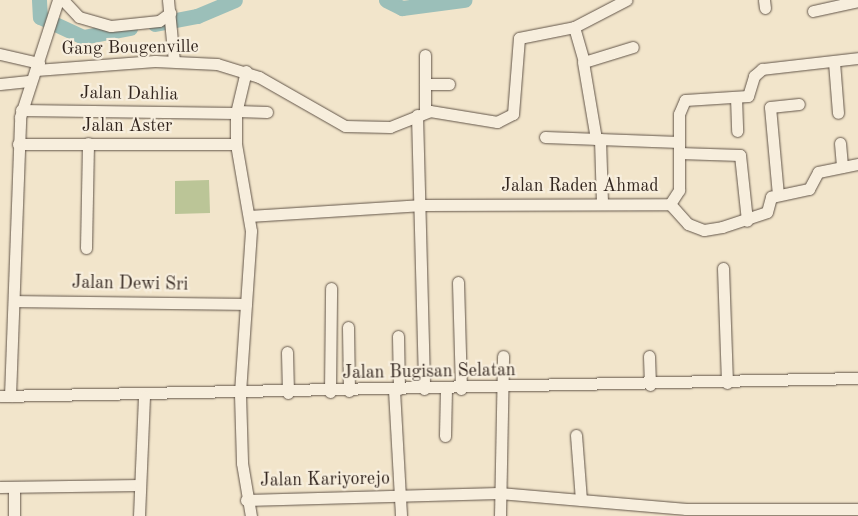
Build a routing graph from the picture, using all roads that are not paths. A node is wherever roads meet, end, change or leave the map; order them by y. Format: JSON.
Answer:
{"nodes":[{"id":1,"x":168,"y":0,"type":"edge"},
{"id":2,"x":626,"y":0,"type":"edge"},
{"id":3,"x":858,"y":1,"type":"edge"},
{"id":4,"x":59,"y":2,"type":"edge"},
{"id":5,"x":813,"y":11,"type":"dead end"},
{"id":6,"x":170,"y":15,"type":"junction"},
{"id":7,"x":574,"y":28,"type":"junction"},
{"id":8,"x":633,"y":47,"type":"dead end"},
{"id":9,"x":0,"y":54,"type":"edge"},
{"id":10,"x":425,"y":55,"type":"dead end"},
{"id":11,"x":858,"y":58,"type":"edge"},
{"id":12,"x":174,"y":61,"type":"junction"},
{"id":13,"x":583,"y":62,"type":"junction"},
{"id":14,"x":834,"y":62,"type":"junction"},
{"id":15,"x":37,"y":67,"type":"junction"},
{"id":16,"x":245,"y":75,"type":"junction"},
{"id":17,"x":0,"y":84,"type":"edge"},
{"id":18,"x":424,"y":84,"type":"junction"},
{"id":19,"x":449,"y":84,"type":"dead end"},
{"id":20,"x":736,"y":98,"type":"junction"},
{"id":21,"x":799,"y":104,"type":"dead end"},
{"id":22,"x":21,"y":110,"type":"junction"},
{"id":23,"x":237,"y":112,"type":"junction"},
{"id":24,"x":268,"y":112,"type":"dead end"},
{"id":25,"x":838,"y":113,"type":"dead end"},
{"id":26,"x":419,"y":117,"type":"junction"},
{"id":27,"x":737,"y":131,"type":"dead end"},
{"id":28,"x":546,"y":137,"type":"dead end"},
{"id":29,"x":598,"y":139,"type":"junction"},
{"id":30,"x":840,"y":143,"type":"dead end"},
{"id":31,"x":18,"y":144,"type":"junction"},
{"id":32,"x":88,"y":144,"type":"junction"},
{"id":33,"x":236,"y":144,"type":"junction"},
{"id":34,"x":679,"y":148,"type":"junction"},
{"id":35,"x":858,"y":164,"type":"edge"},
{"id":36,"x":842,"y":167,"type":"junction"},
{"id":37,"x":778,"y":195,"type":"junction"},
{"id":38,"x":602,"y":202,"type":"junction"},
{"id":39,"x":670,"y":204,"type":"junction"},
{"id":40,"x":423,"y":205,"type":"junction"},
{"id":41,"x":249,"y":216,"type":"junction"},
{"id":42,"x":746,"y":221,"type":"junction"},
{"id":43,"x":86,"y":248,"type":"dead end"},
{"id":44,"x":722,"y":268,"type":"dead end"},
{"id":45,"x":458,"y":282,"type":"dead end"},
{"id":46,"x":331,"y":288,"type":"dead end"},
{"id":47,"x":14,"y":301,"type":"junction"},
{"id":48,"x":246,"y":304,"type":"junction"},
{"id":49,"x":348,"y":327,"type":"dead end"},
{"id":50,"x":398,"y":336,"type":"dead end"},
{"id":51,"x":287,"y":352,"type":"dead end"},
{"id":52,"x":503,"y":356,"type":"dead end"},
{"id":53,"x":649,"y":356,"type":"dead end"},
{"id":54,"x":858,"y":378,"type":"edge"},
{"id":55,"x":727,"y":383,"type":"junction"},
{"id":56,"x":650,"y":385,"type":"junction"},
{"id":57,"x":446,"y":388,"type":"junction"},
{"id":58,"x":424,"y":389,"type":"junction"},
{"id":59,"x":460,"y":389,"type":"junction"},
{"id":60,"x":503,"y":389,"type":"junction"},
{"id":61,"x":397,"y":390,"type":"junction"},
{"id":62,"x":330,"y":392,"type":"junction"},
{"id":63,"x":349,"y":392,"type":"junction"},
{"id":64,"x":288,"y":393,"type":"junction"},
{"id":65,"x":240,"y":394,"type":"junction"},
{"id":66,"x":5,"y":396,"type":"edge"},
{"id":67,"x":144,"y":396,"type":"junction"},
{"id":68,"x":576,"y":435,"type":"dead end"},
{"id":69,"x":445,"y":436,"type":"dead end"},
{"id":70,"x":140,"y":485,"type":"junction"},
{"id":71,"x":0,"y":487,"type":"edge"},
{"id":72,"x":14,"y":487,"type":"junction"},
{"id":73,"x":499,"y":493,"type":"junction"},
{"id":74,"x":401,"y":496,"type":"junction"},
{"id":75,"x":246,"y":500,"type":"junction"},
{"id":76,"x":580,"y":500,"type":"junction"},
{"id":77,"x":858,"y":509,"type":"edge"},
{"id":78,"x":14,"y":516,"type":"edge"},
{"id":79,"x":139,"y":516,"type":"edge"},
{"id":80,"x":251,"y":516,"type":"edge"},
{"id":81,"x":401,"y":516,"type":"edge"},
{"id":82,"x":500,"y":516,"type":"edge"}],
"edges":[{"from":1,"to":6,"type":"street"},
{"from":2,"to":7,"type":"street"},
{"from":3,"to":5,"type":"street"},
{"from":4,"to":6,"type":"street"},
{"from":4,"to":15,"type":"street"},
{"from":6,"to":12,"type":"street"},
{"from":7,"to":13,"type":"street"},
{"from":7,"to":26,"type":"street"},
{"from":8,"to":13,"type":"street"},
{"from":9,"to":15,"type":"street"},
{"from":10,"to":18,"type":"street"},
{"from":11,"to":14,"type":"street"},
{"from":12,"to":15,"type":"street","name":"Gang Bougenville"},
{"from":12,"to":16,"type":"street","name":"Gang Bougenville"},
{"from":13,"to":29,"type":"street"},
{"from":14,"to":20,"type":"street"},
{"from":14,"to":25,"type":"street"},
{"from":15,"to":17,"type":"street","name":"Gang Bougenville"},
{"from":15,"to":22,"type":"street"},
{"from":16,"to":23,"type":"street","name":"Jalan Kariyorejo"},
{"from":16,"to":26,"type":"street","name":"Gang Bougenville"},
{"from":18,"to":19,"type":"street"},
{"from":18,"to":26,"type":"street"},
{"from":20,"to":27,"type":"street"},
{"from":20,"to":34,"type":"street","name":"Jalan Raden Ahmad"},
{"from":21,"to":37,"type":"street"},
{"from":22,"to":23,"type":"street","name":"Jalan Dahlia"},
{"from":22,"to":31,"type":"street"},
{"from":23,"to":24,"type":"street","name":"Jalan Dahlia"},
{"from":23,"to":33,"type":"street","name":"Jalan Kariyorejo"},
{"from":26,"to":40,"type":"street"},
{"from":28,"to":29,"type":"street"},
{"from":29,"to":34,"type":"street"},
{"from":29,"to":38,"type":"street"},
{"from":30,"to":36,"type":"street"},
{"from":31,"to":32,"type":"street","name":"Jalan Aster"},
{"from":31,"to":47,"type":"street"},
{"from":32,"to":33,"type":"street","name":"Jalan Aster"},
{"from":32,"to":43,"type":"street"},
{"from":33,"to":41,"type":"street","name":"Jalan Kariyorejo"},
{"from":34,"to":39,"type":"street","name":"Jalan Raden Ahmad"},
{"from":34,"to":42,"type":"street"},
{"from":35,"to":36,"type":"street"},
{"from":36,"to":37,"type":"street"},
{"from":37,"to":42,"type":"street"},
{"from":38,"to":39,"type":"street","name":"Jalan Raden Ahmad"},
{"from":38,"to":40,"type":"street","name":"Jalan Raden Ahmad"},
{"from":39,"to":42,"type":"street"},
{"from":40,"to":41,"type":"street","name":"Jalan Raden Ahmad"},
{"from":40,"to":58,"type":"street"},
{"from":41,"to":48,"type":"street","name":"Jalan Kariyorejo"},
{"from":44,"to":55,"type":"street"},
{"from":45,"to":59,"type":"street"},
{"from":46,"to":62,"type":"street"},
{"from":47,"to":48,"type":"street","name":"Jalan Dewi Sri"},
{"from":47,"to":66,"type":"street"},
{"from":48,"to":65,"type":"street","name":"Jalan Kariyorejo"},
{"from":49,"to":63,"type":"street"},
{"from":50,"to":61,"type":"street"},
{"from":51,"to":64,"type":"street"},
{"from":52,"to":60,"type":"street"},
{"from":53,"to":56,"type":"street"},
{"from":54,"to":55,"type":"street","name":"Jalan Bugisan Selatan"},
{"from":55,"to":56,"type":"street","name":"Jalan Bugisan Selatan"},
{"from":56,"to":60,"type":"street","name":"Jalan Bugisan Selatan"},
{"from":57,"to":58,"type":"street","name":"Jalan Bugisan Selatan"},
{"from":57,"to":59,"type":"street","name":"Jalan Bugisan Selatan"},
{"from":57,"to":69,"type":"street"},
{"from":58,"to":61,"type":"street","name":"Jalan Bugisan Selatan"},
{"from":59,"to":60,"type":"street","name":"Jalan Bugisan Selatan"},
{"from":60,"to":73,"type":"street"},
{"from":61,"to":63,"type":"street","name":"Jalan Bugisan Selatan"},
{"from":61,"to":74,"type":"street"},
{"from":62,"to":63,"type":"street","name":"Jalan Bugisan Selatan"},
{"from":62,"to":64,"type":"street","name":"Jalan Bugisan Selatan"},
{"from":64,"to":65,"type":"street","name":"Jalan Bugisan Selatan"},
{"from":65,"to":67,"type":"street","name":"Jalan Bugisan Selatan"},
{"from":65,"to":75,"type":"street","name":"Jalan Kariyorejo"},
{"from":66,"to":67,"type":"street","name":"Jalan Bugisan Selatan"},
{"from":67,"to":70,"type":"street"},
{"from":68,"to":76,"type":"street"},
{"from":70,"to":72,"type":"street"},
{"from":70,"to":79,"type":"street"},
{"from":71,"to":72,"type":"street"},
{"from":72,"to":78,"type":"street"},
{"from":73,"to":74,"type":"street"},
{"from":73,"to":76,"type":"street"},
{"from":73,"to":82,"type":"street"},
{"from":74,"to":75,"type":"street","name":"Jalan Kariyorejo"},
{"from":74,"to":81,"type":"street","name":"Jalan Kariyorejo"},
{"from":75,"to":80,"type":"street"},
{"from":76,"to":77,"type":"street"}]}
